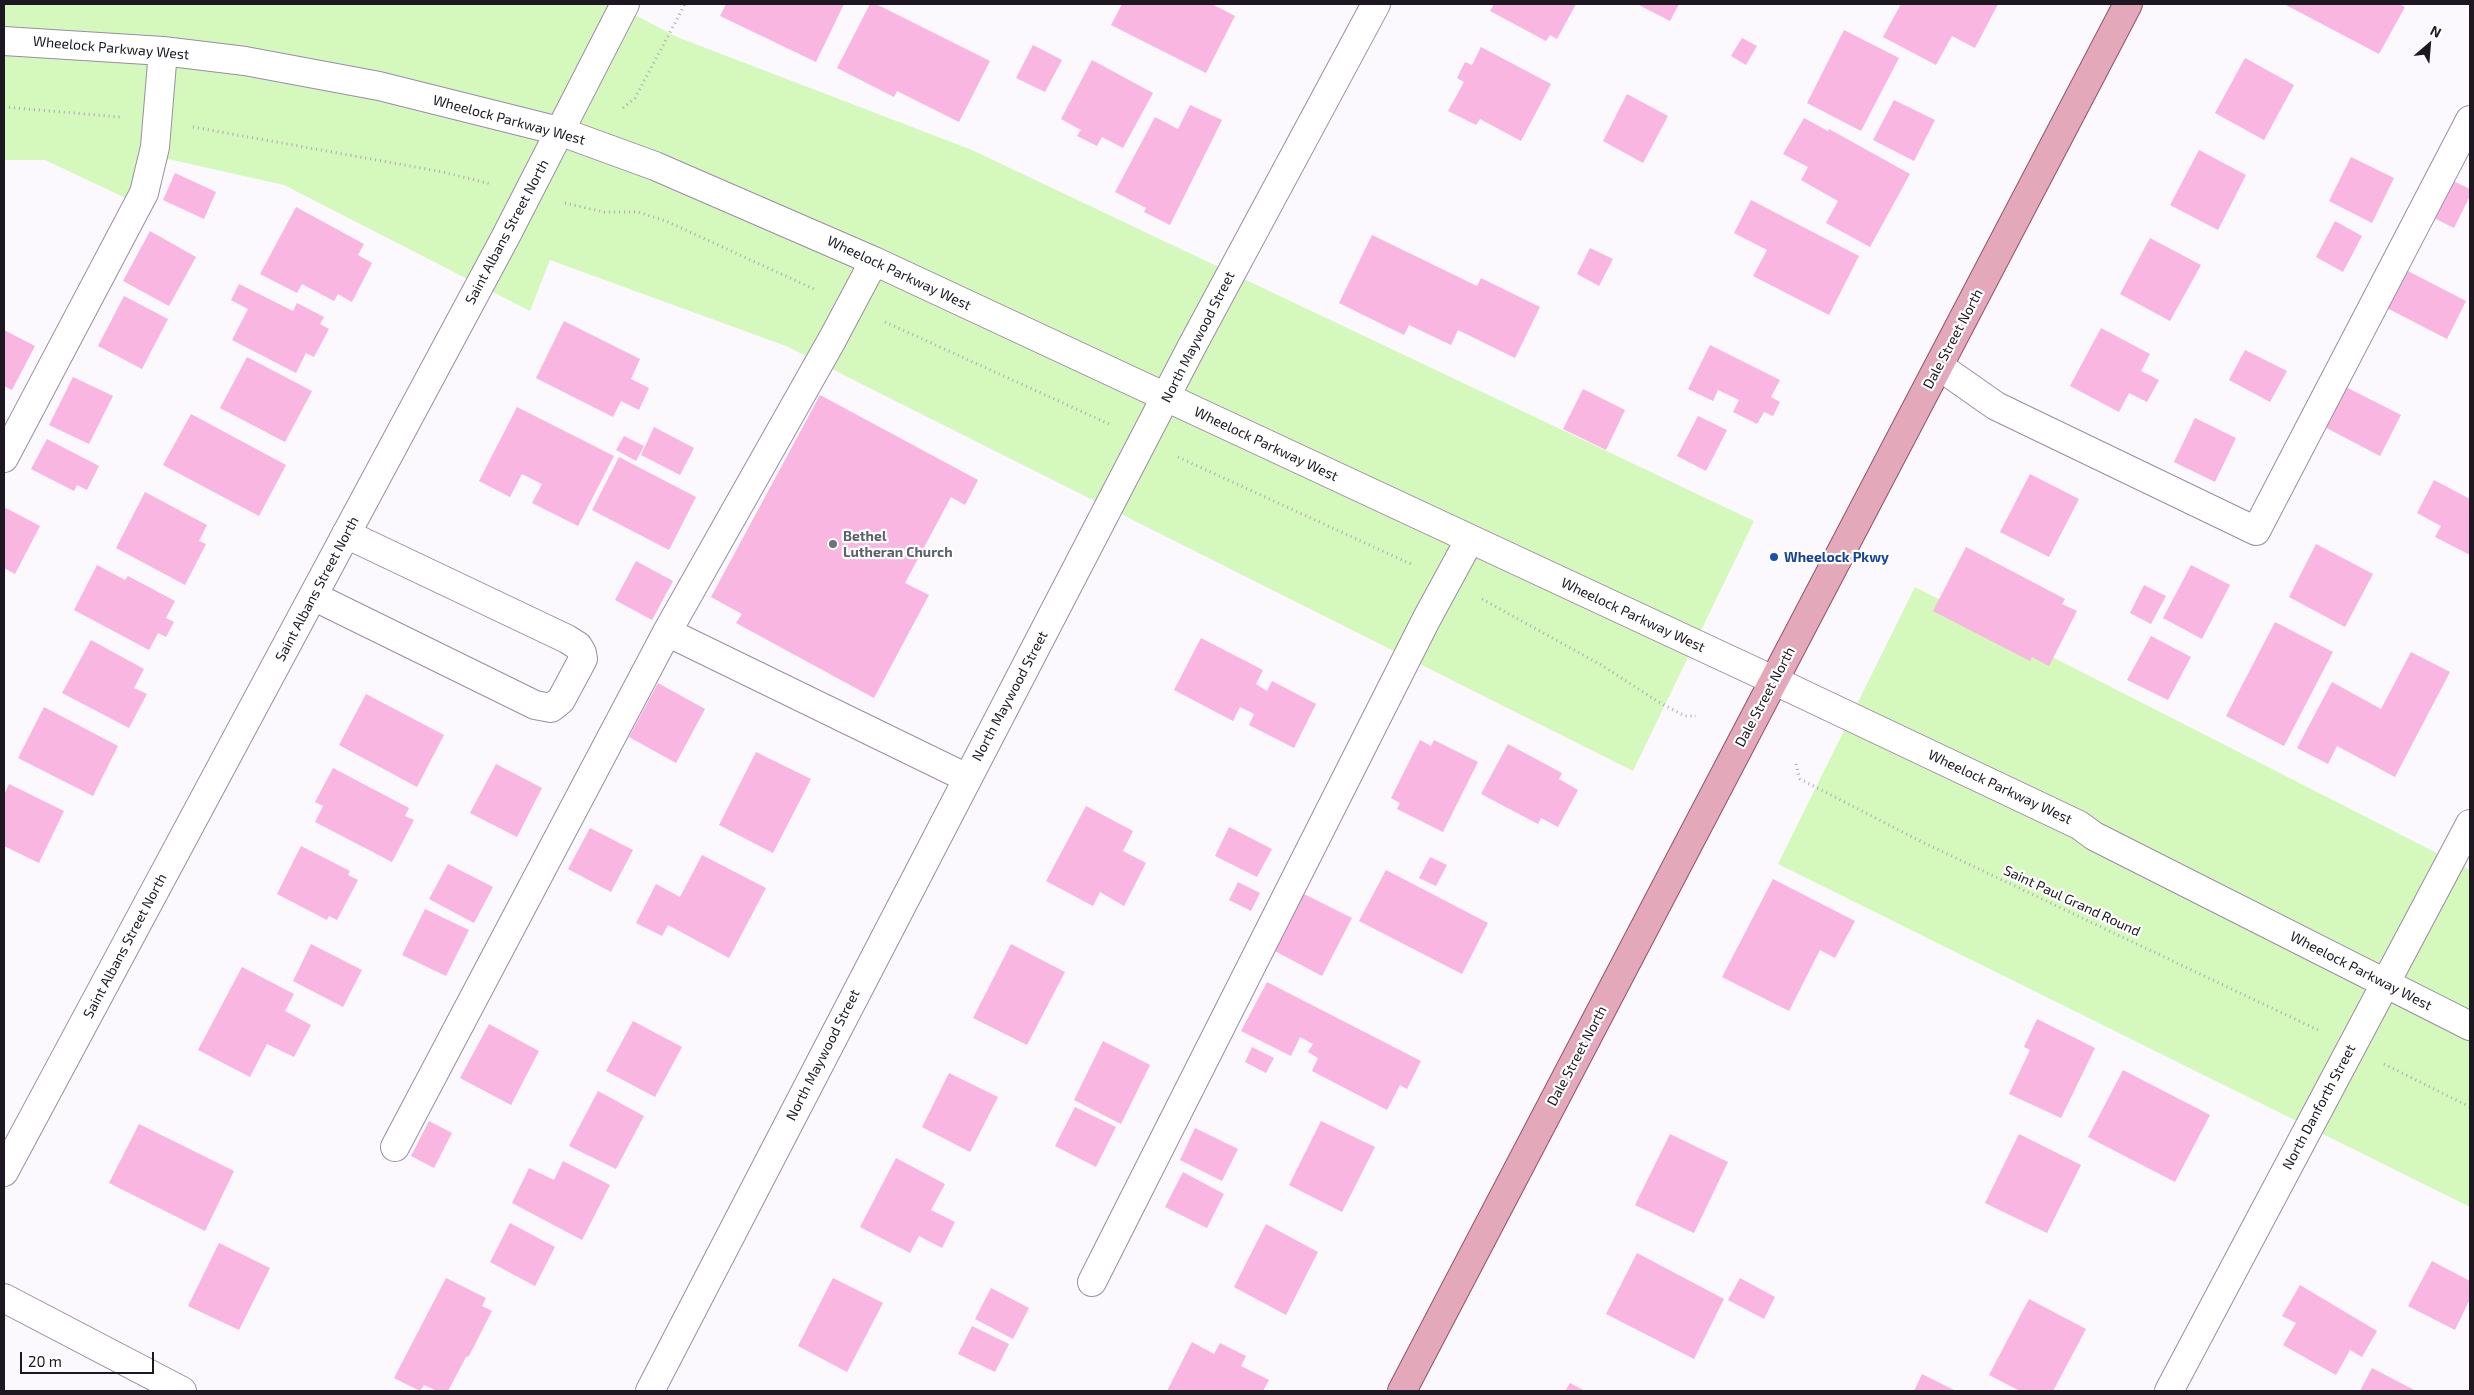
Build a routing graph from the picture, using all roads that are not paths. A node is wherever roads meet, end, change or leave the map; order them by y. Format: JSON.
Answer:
{"nodes":[{"id":1,"x":625,"y":4,"type":"edge"},
{"id":2,"x":1376,"y":4,"type":"edge"},
{"id":3,"x":2128,"y":4,"type":"edge"},
{"id":4,"x":4,"y":41,"type":"edge"},
{"id":5,"x":163,"y":52,"type":"junction"},
{"id":6,"x":2470,"y":120,"type":"edge"},
{"id":7,"x":559,"y":131,"type":"junction"},
{"id":8,"x":874,"y":261,"type":"junction"},
{"id":9,"x":1939,"y":366,"type":"junction"},
{"id":10,"x":1167,"y":397,"type":"junction"},
{"id":11,"x":4,"y":458,"type":"edge"},
{"id":12,"x":346,"y":534,"type":"junction"},
{"id":13,"x":1470,"y":539,"type":"junction"},
{"id":14,"x":313,"y":596,"type":"junction"},
{"id":15,"x":667,"y":632,"type":"junction"},
{"id":16,"x":1774,"y":680,"type":"junction"},
{"id":17,"x":967,"y":778,"type":"junction"},
{"id":18,"x":2470,"y":824,"type":"edge"},
{"id":19,"x":2385,"y":983,"type":"junction"},
{"id":20,"x":2470,"y":1026,"type":"edge"},
{"id":21,"x":395,"y":1147,"type":"dead end"},
{"id":22,"x":4,"y":1172,"type":"edge"},
{"id":23,"x":1092,"y":1282,"type":"dead end"},
{"id":24,"x":4,"y":1298,"type":"edge"},
{"id":25,"x":182,"y":1391,"type":"edge"},
{"id":26,"x":650,"y":1391,"type":"edge"},
{"id":27,"x":1402,"y":1391,"type":"edge"},
{"id":28,"x":2169,"y":1391,"type":"edge"}],
"edges":[{"from":1,"to":7,"type":"street","name":"Saint Albans Street North"},
{"from":2,"to":10,"type":"street","name":"North Maywood Street"},
{"from":3,"to":9,"type":"main road","name":"Dale Street North"},
{"from":4,"to":5,"type":"street","name":"Wheelock Parkway West"},
{"from":5,"to":7,"type":"street","name":"Wheelock Parkway West"},
{"from":5,"to":11,"type":"street"},
{"from":6,"to":9,"type":"street"},
{"from":7,"to":8,"type":"street","name":"Wheelock Parkway West"},
{"from":7,"to":12,"type":"street","name":"Saint Albans Street North"},
{"from":8,"to":10,"type":"street","name":"Wheelock Parkway West"},
{"from":8,"to":15,"type":"street"},
{"from":9,"to":16,"type":"main road","name":"Dale Street North"},
{"from":10,"to":13,"type":"street","name":"Wheelock Parkway West"},
{"from":10,"to":17,"type":"street","name":"North Maywood Street"},
{"from":12,"to":14,"type":"street","name":"Saint Albans Street North"},
{"from":12,"to":14,"type":"street"},
{"from":13,"to":16,"type":"street","name":"Wheelock Parkway West"},
{"from":13,"to":23,"type":"street"},
{"from":14,"to":22,"type":"street","name":"Saint Albans Street North"},
{"from":15,"to":17,"type":"street"},
{"from":15,"to":21,"type":"street"},
{"from":16,"to":19,"type":"street","name":"Wheelock Parkway West"},
{"from":16,"to":27,"type":"main road","name":"Dale Street North"},
{"from":17,"to":26,"type":"street","name":"North Maywood Street"},
{"from":18,"to":19,"type":"street","name":"North Danforth Street"},
{"from":19,"to":20,"type":"street","name":"Wheelock Parkway West"},
{"from":19,"to":28,"type":"street","name":"North Danforth Street"},
{"from":24,"to":25,"type":"street"}]}
